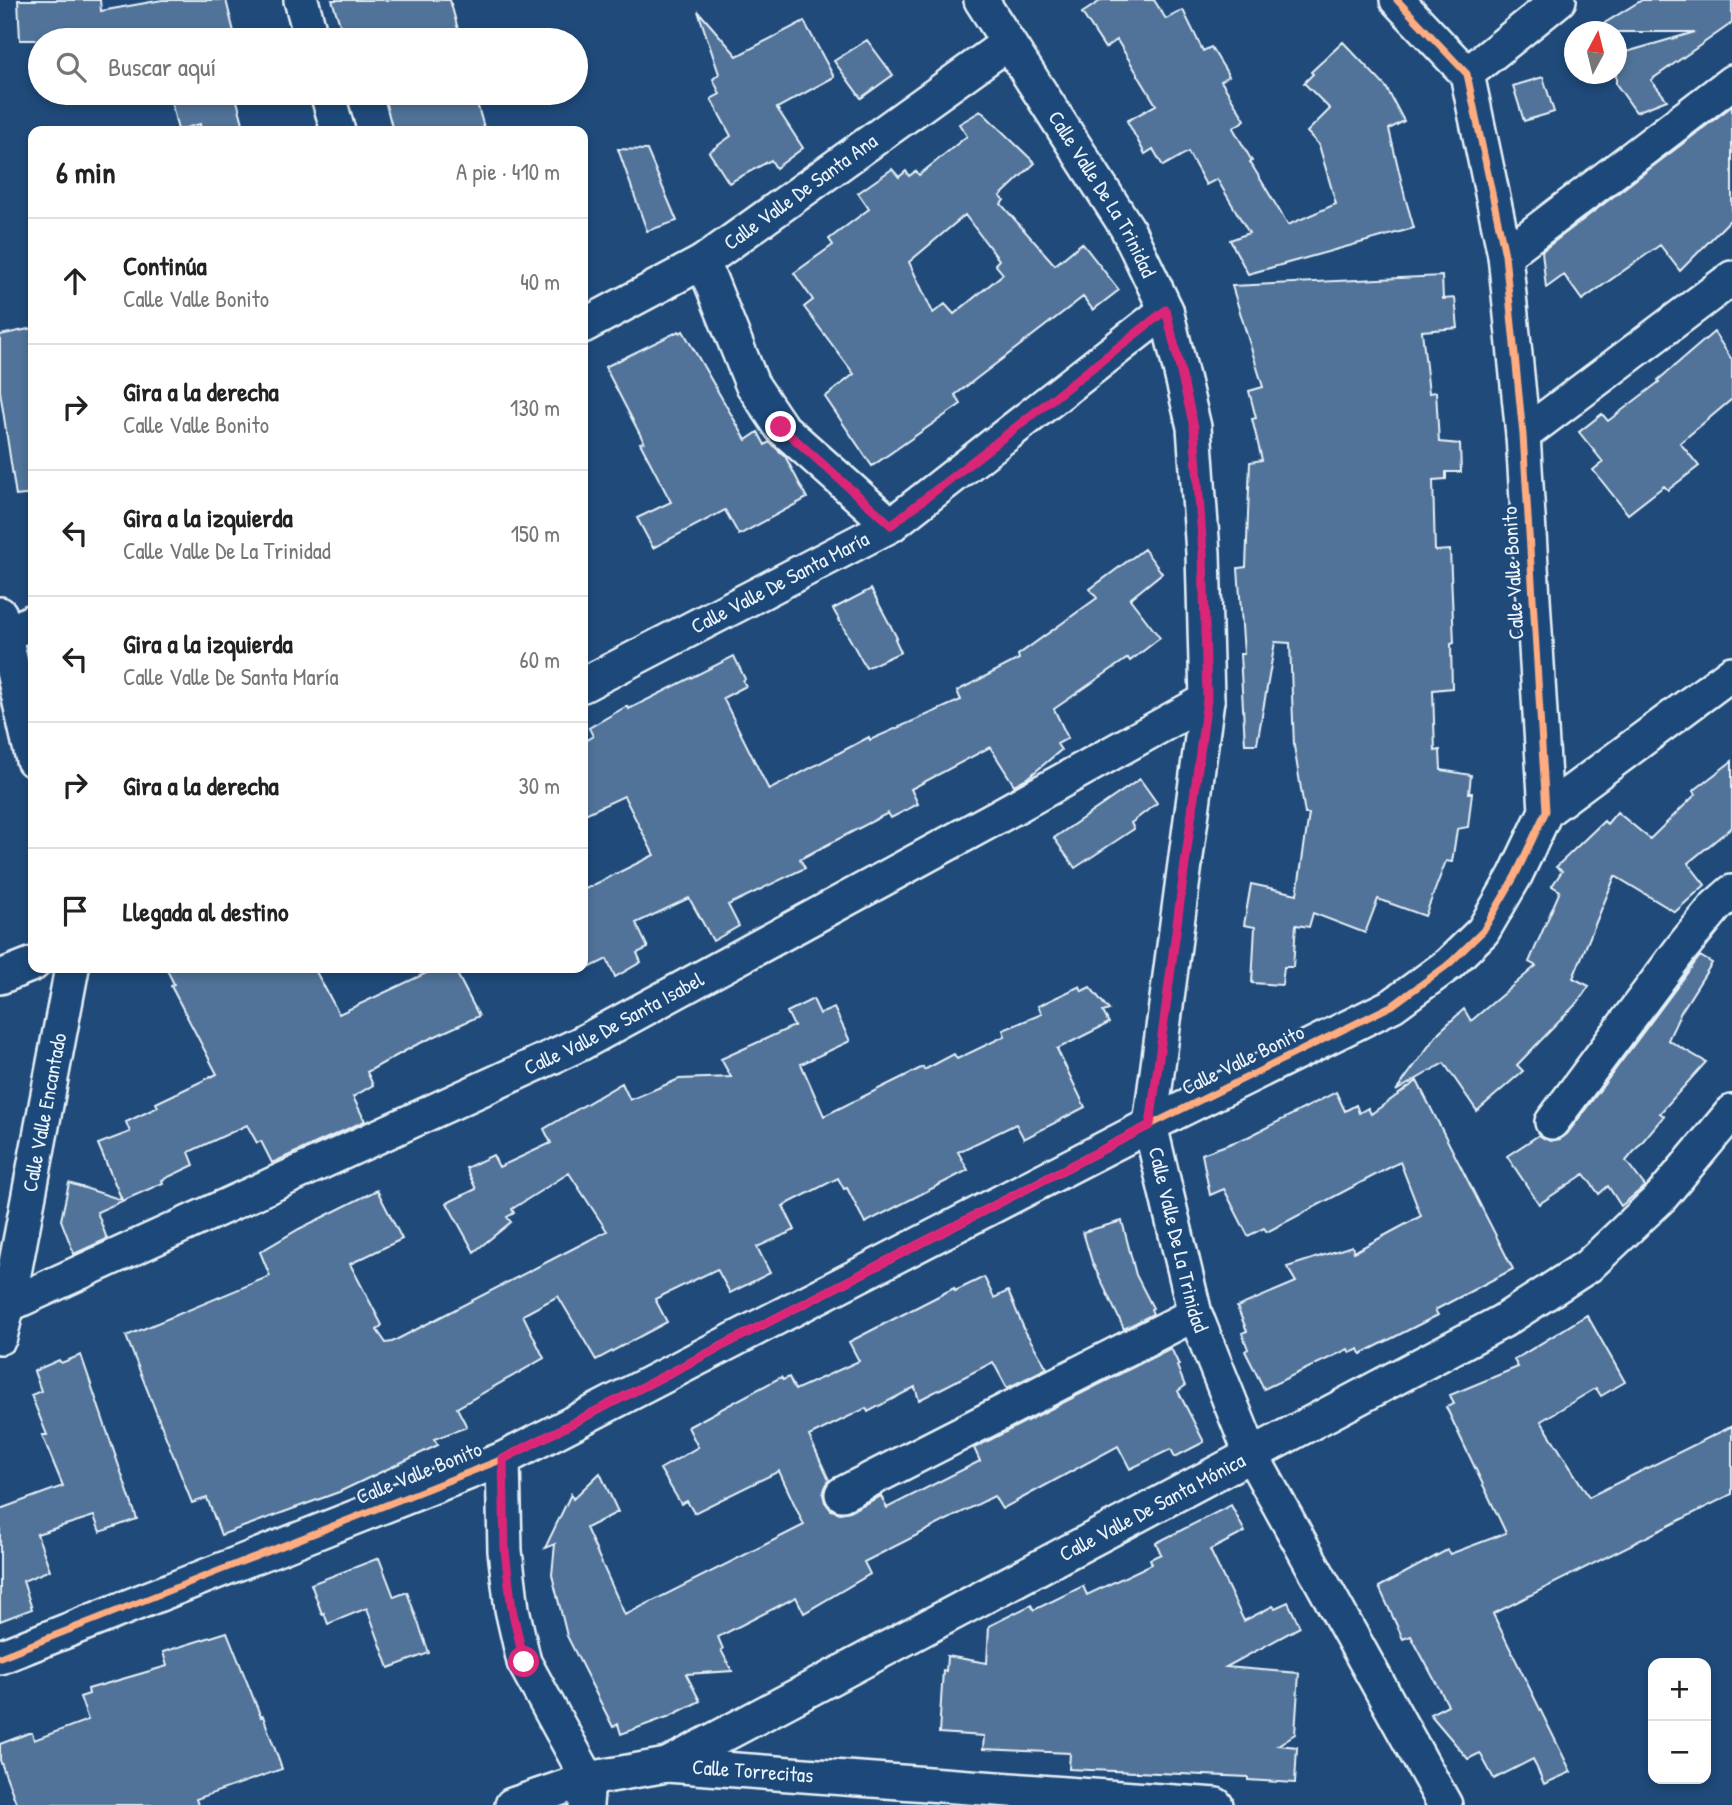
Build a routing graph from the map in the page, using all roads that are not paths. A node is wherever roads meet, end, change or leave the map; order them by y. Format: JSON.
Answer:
{"nodes":[{"id":1,"x":301,"y":0,"type":"edge"},
{"id":2,"x":981,"y":0,"type":"edge"},
{"id":3,"x":1397,"y":0,"type":"edge"},
{"id":4,"x":1559,"y":0,"type":"edge"},
{"id":5,"x":309,"y":28,"type":"edge"},
{"id":6,"x":1008,"y":43,"type":"junction"},
{"id":7,"x":1467,"y":74,"type":"junction"},
{"id":8,"x":1732,"y":82,"type":"edge"},
{"id":9,"x":330,"y":105,"type":"edge"},
{"id":10,"x":337,"y":126,"type":"edge"},
{"id":11,"x":1505,"y":255,"type":"junction"},
{"id":12,"x":703,"y":262,"type":"junction"},
{"id":13,"x":1732,"y":278,"type":"edge"},
{"id":14,"x":1166,"y":310,"type":"junction"},
{"id":15,"x":588,"y":323,"type":"edge"},
{"id":16,"x":1523,"y":435,"type":"junction"},
{"id":17,"x":891,"y":525,"type":"junction"},
{"id":18,"x":10,"y":627,"type":"edge"},
{"id":19,"x":1732,"y":673,"type":"edge"},
{"id":20,"x":588,"y":682,"type":"edge"},
{"id":21,"x":1207,"y":700,"type":"junction"},
{"id":22,"x":28,"y":731,"type":"edge"},
{"id":23,"x":1546,"y":811,"type":"junction"},
{"id":24,"x":1732,"y":892,"type":"edge"},
{"id":25,"x":28,"y":966,"type":"edge"},
{"id":26,"x":71,"y":973,"type":"edge"},
{"id":27,"x":0,"y":976,"type":"edge"},
{"id":28,"x":1732,"y":1112,"type":"edge"},
{"id":29,"x":1552,"y":1122,"type":"dead end"},
{"id":30,"x":1150,"y":1125,"type":"junction"},
{"id":31,"x":4,"y":1307,"type":"edge"},
{"id":32,"x":1195,"y":1314,"type":"junction"},
{"id":33,"x":0,"y":1337,"type":"edge"},
{"id":34,"x":1251,"y":1454,"type":"junction"},
{"id":35,"x":503,"y":1459,"type":"junction"},
{"id":36,"x":842,"y":1494,"type":"dead end"},
{"id":37,"x":0,"y":1657,"type":"edge"},
{"id":38,"x":667,"y":1765,"type":"junction"},
{"id":39,"x":587,"y":1792,"type":"edge"},
{"id":40,"x":512,"y":1805,"type":"edge"},
{"id":41,"x":1216,"y":1805,"type":"edge"},
{"id":42,"x":1446,"y":1805,"type":"edge"}],
"edges":[{"from":1,"to":5,"type":"street"},
{"from":2,"to":6,"type":"street","name":"Calle Valle De La Trinidad"},
{"from":3,"to":7,"type":"street"},
{"from":4,"to":7,"type":"street"},
{"from":6,"to":12,"type":"street","name":"Calle Valle De Santa Ana"},
{"from":6,"to":14,"type":"street","name":"Calle Valle De La Trinidad"},
{"from":7,"to":11,"type":"street","name":"Calle Valle Bonito"},
{"from":8,"to":11,"type":"street"},
{"from":9,"to":10,"type":"street"},
{"from":11,"to":16,"type":"street","name":"Calle Valle Bonito"},
{"from":12,"to":15,"type":"street","name":"Calle Valle De Santa Ana"},
{"from":12,"to":17,"type":"street"},
{"from":13,"to":16,"type":"street"},
{"from":14,"to":17,"type":"street","name":"Calle Valle De Santa María"},
{"from":14,"to":21,"type":"street","name":"Calle Valle De La Trinidad"},
{"from":16,"to":23,"type":"street","name":"Calle Valle Bonito"},
{"from":17,"to":20,"type":"street","name":"Calle Valle De Santa María"},
{"from":18,"to":22,"type":"street"},
{"from":19,"to":23,"type":"street"},
{"from":21,"to":30,"type":"street","name":"Calle Valle De La Trinidad"},
{"from":21,"to":31,"type":"street","name":"Calle Valle De Santa Isabel"},
{"from":23,"to":30,"type":"street","name":"Calle Valle Bonito"},
{"from":24,"to":29,"type":"street"},
{"from":25,"to":27,"type":"street"},
{"from":26,"to":31,"type":"street","name":"Calle Valle Encantado"},
{"from":28,"to":34,"type":"street","name":"Calle Valle De Santa Mónica"},
{"from":30,"to":32,"type":"street","name":"Calle Valle De La Trinidad"},
{"from":30,"to":35,"type":"street","name":"Calle Valle Bonito"},
{"from":31,"to":33,"type":"street","name":"Calle Valle Encantado"},
{"from":32,"to":34,"type":"street","name":"Calle Valle De La Trinidad"},
{"from":32,"to":36,"type":"street"},
{"from":34,"to":38,"type":"street","name":"Calle Valle De Santa Mónica"},
{"from":34,"to":42,"type":"street","name":"Calle Valle De La Trinidad"},
{"from":35,"to":37,"type":"street","name":"Calle Valle Bonito"},
{"from":35,"to":39,"type":"street","name":"Calle Valle Bonito"},
{"from":38,"to":39,"type":"street","name":"Calle Valle De Santa Mónica"},
{"from":38,"to":41,"type":"street","name":"Calle Torrecitas"},
{"from":39,"to":40,"type":"street","name":"Calle Valle De Santa Mónica"}]}
